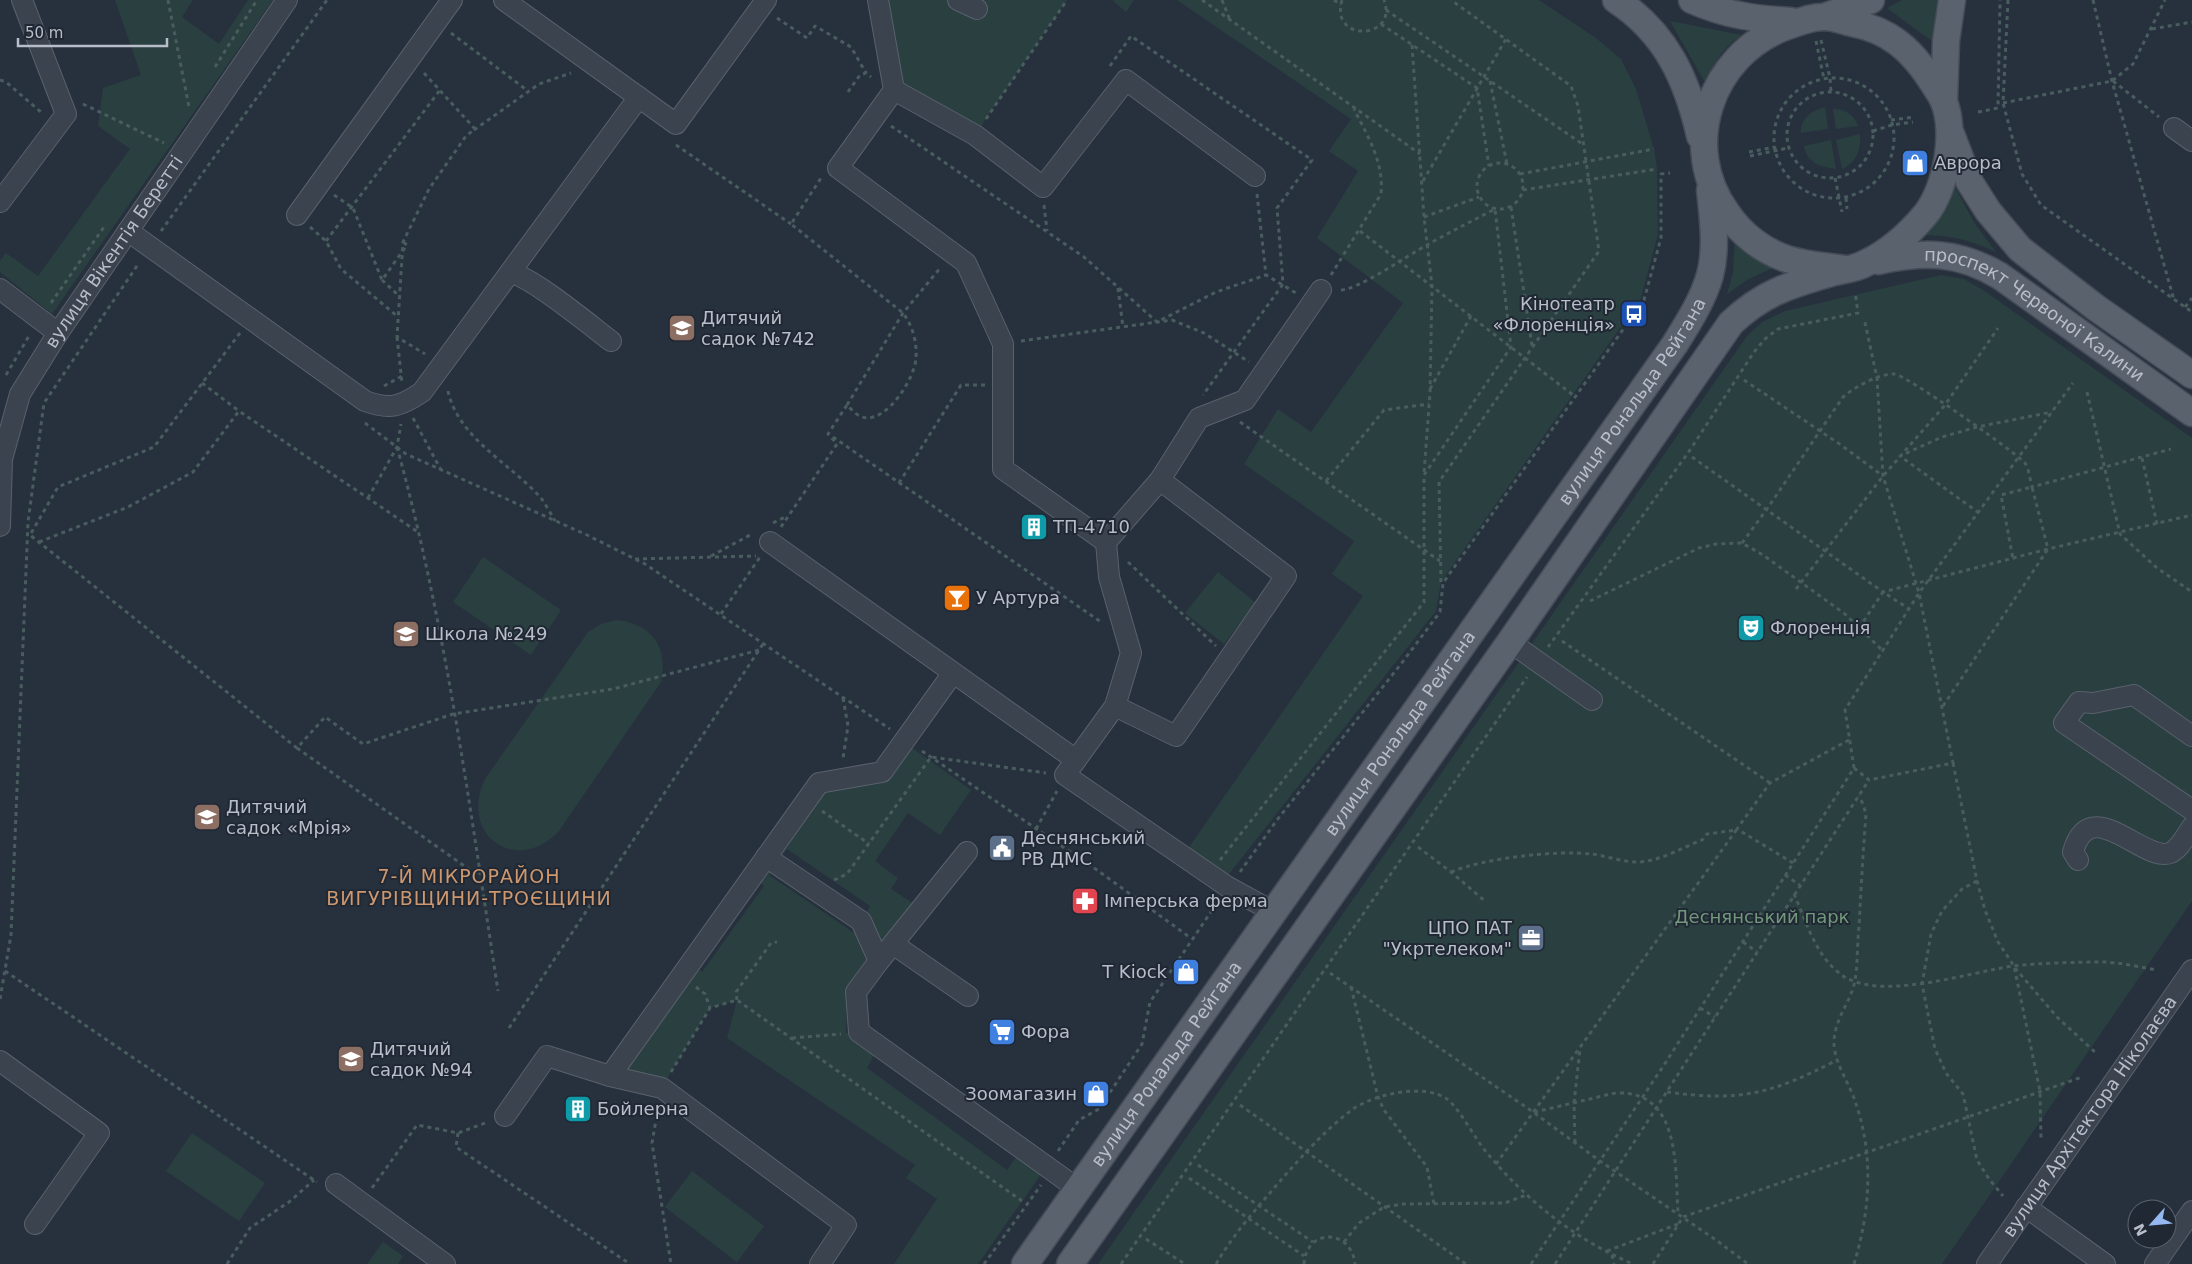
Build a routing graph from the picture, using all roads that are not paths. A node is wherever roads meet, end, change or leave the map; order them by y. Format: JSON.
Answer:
{"nodes":[{"id":1,"x":22,"y":0,"type":"edge"},
{"id":2,"x":287,"y":0,"type":"edge"},
{"id":3,"x":452,"y":0,"type":"edge"},
{"id":4,"x":504,"y":0,"type":"edge"},
{"id":5,"x":878,"y":0,"type":"edge"},
{"id":6,"x":958,"y":0,"type":"edge"},
{"id":7,"x":1616,"y":0,"type":"edge"},
{"id":8,"x":1692,"y":0,"type":"edge"},
{"id":9,"x":1871,"y":0,"type":"edge"},
{"id":10,"x":1952,"y":0,"type":"edge"},
{"id":11,"x":763,"y":4,"type":"edge"},
{"id":12,"x":977,"y":9,"type":"dead end"},
{"id":13,"x":1815,"y":29,"type":"junction"},
{"id":14,"x":886,"y":86,"type":"junction"},
{"id":15,"x":640,"y":97,"type":"junction"},
{"id":16,"x":1944,"y":101,"type":"junction"},
{"id":17,"x":2174,"y":128,"type":"road end"},
{"id":18,"x":1950,"y":133,"type":"junction"},
{"id":19,"x":2192,"y":141,"type":"edge"},
{"id":20,"x":1703,"y":152,"type":"junction"},
{"id":21,"x":1255,"y":176,"type":"road end"},
{"id":22,"x":1709,"y":180,"type":"junction"},
{"id":23,"x":0,"y":202,"type":"edge"},
{"id":24,"x":297,"y":215,"type":"road end"},
{"id":25,"x":128,"y":231,"type":"junction"},
{"id":26,"x":510,"y":273,"type":"junction"},
{"id":27,"x":1855,"y":275,"type":"junction"},
{"id":28,"x":0,"y":289,"type":"edge"},
{"id":29,"x":1317,"y":296,"type":"road end"},
{"id":30,"x":58,"y":333,"type":"junction"},
{"id":31,"x":611,"y":341,"type":"dead end"},
{"id":32,"x":2192,"y":375,"type":"edge"},
{"id":33,"x":2192,"y":413,"type":"edge"},
{"id":34,"x":1160,"y":480,"type":"junction"},
{"id":35,"x":0,"y":526,"type":"edge"},
{"id":36,"x":765,"y":533,"type":"road end"},
{"id":37,"x":1106,"y":542,"type":"junction"},
{"id":38,"x":1510,"y":642,"type":"junction"},
{"id":39,"x":953,"y":673,"type":"junction"},
{"id":40,"x":1592,"y":700,"type":"dead end"},
{"id":41,"x":1115,"y":706,"type":"junction"},
{"id":42,"x":2192,"y":736,"type":"edge"},
{"id":43,"x":1070,"y":768,"type":"junction"},
{"id":44,"x":2192,"y":810,"type":"edge"},
{"id":45,"x":2192,"y":827,"type":"edge"},
{"id":46,"x":967,"y":852,"type":"dead end"},
{"id":47,"x":766,"y":858,"type":"junction"},
{"id":48,"x":2078,"y":860,"type":"dead end"},
{"id":49,"x":1274,"y":912,"type":"junction"},
{"id":50,"x":892,"y":944,"type":"junction"},
{"id":51,"x":879,"y":961,"type":"junction"},
{"id":52,"x":2192,"y":970,"type":"edge"},
{"id":53,"x":968,"y":996,"type":"dead end"},
{"id":54,"x":0,"y":1061,"type":"edge"},
{"id":55,"x":610,"y":1076,"type":"junction"},
{"id":56,"x":505,"y":1116,"type":"road end"},
{"id":57,"x":336,"y":1184,"type":"road end"},
{"id":58,"x":1078,"y":1189,"type":"junction"},
{"id":59,"x":2026,"y":1207,"type":"junction"},
{"id":60,"x":2192,"y":1211,"type":"edge"},
{"id":61,"x":35,"y":1224,"type":"dead end"},
{"id":62,"x":446,"y":1264,"type":"edge"},
{"id":63,"x":820,"y":1264,"type":"edge"},
{"id":64,"x":1025,"y":1264,"type":"edge"},
{"id":65,"x":1070,"y":1264,"type":"edge"},
{"id":66,"x":1987,"y":1264,"type":"edge"},
{"id":67,"x":2105,"y":1264,"type":"edge"},
{"id":68,"x":2155,"y":1264,"type":"edge"}],
"edges":[{"from":1,"to":23,"type":"street"},
{"from":2,"to":25,"type":"street","name":"вулиця Вікентія Беретті"},
{"from":3,"to":24,"type":"street"},
{"from":4,"to":15,"type":"street"},
{"from":5,"to":14,"type":"street"},
{"from":6,"to":12,"type":"street"},
{"from":7,"to":20,"type":"main road"},
{"from":8,"to":13,"type":"main road"},
{"from":9,"to":13,"type":"main road"},
{"from":10,"to":16,"type":"main road"},
{"from":11,"to":15,"type":"street"},
{"from":13,"to":16,"type":"main road"},
{"from":13,"to":20,"type":"main road"},
{"from":14,"to":21,"type":"street"},
{"from":14,"to":37,"type":"street"},
{"from":15,"to":26,"type":"street"},
{"from":16,"to":18,"type":"main road"},
{"from":17,"to":19,"type":"street"},
{"from":18,"to":27,"type":"main road"},
{"from":18,"to":32,"type":"main road","name":"проспект Червоної Калини"},
{"from":20,"to":22,"type":"main road"},
{"from":22,"to":27,"type":"main road"},
{"from":22,"to":49,"type":"main road","name":"вулиця Рональда Рейгана"},
{"from":25,"to":26,"type":"street"},
{"from":25,"to":30,"type":"street","name":"вулиця Вікентія Беретті"},
{"from":26,"to":31,"type":"street"},
{"from":27,"to":33,"type":"main road","name":"проспект Червоної Калини"},
{"from":27,"to":38,"type":"main road","name":"вулиця Рональда Рейгана"},
{"from":28,"to":30,"type":"street"},
{"from":29,"to":34,"type":"street"},
{"from":30,"to":35,"type":"street","name":"вулиця Вікентія Беретті"},
{"from":34,"to":37,"type":"street"},
{"from":34,"to":41,"type":"street"},
{"from":36,"to":39,"type":"street"},
{"from":37,"to":41,"type":"street"},
{"from":38,"to":40,"type":"street"},
{"from":38,"to":65,"type":"main road","name":"вулиця Рональда Рейгана"},
{"from":39,"to":43,"type":"street"},
{"from":39,"to":47,"type":"street"},
{"from":41,"to":43,"type":"street"},
{"from":42,"to":44,"type":"street"},
{"from":43,"to":49,"type":"street"},
{"from":45,"to":48,"type":"street"},
{"from":46,"to":50,"type":"street"},
{"from":47,"to":51,"type":"street"},
{"from":47,"to":55,"type":"street"},
{"from":49,"to":58,"type":"main road","name":"вулиця Рональда Рейгана"},
{"from":50,"to":51,"type":"street"},
{"from":50,"to":53,"type":"street"},
{"from":51,"to":58,"type":"street"},
{"from":52,"to":59,"type":"street","name":"вулиця Архітектора Ніколаєва"},
{"from":54,"to":61,"type":"street"},
{"from":55,"to":56,"type":"street"},
{"from":55,"to":63,"type":"street"},
{"from":57,"to":62,"type":"street"},
{"from":58,"to":64,"type":"main road","name":"вулиця Рональда Рейгана"},
{"from":59,"to":66,"type":"street","name":"вулиця Архітектора Ніколаєва"},
{"from":59,"to":67,"type":"street"},
{"from":60,"to":68,"type":"street"}]}
